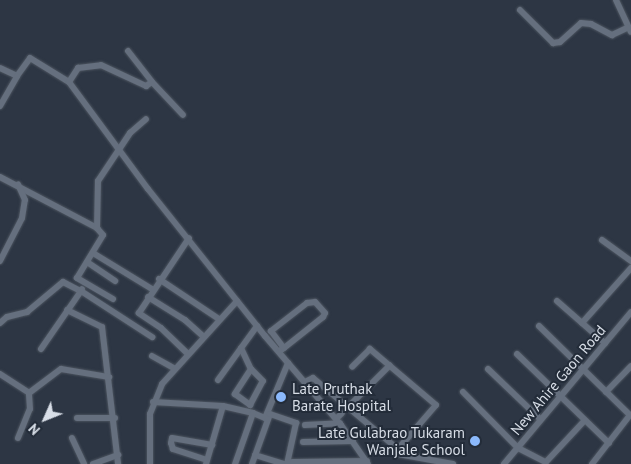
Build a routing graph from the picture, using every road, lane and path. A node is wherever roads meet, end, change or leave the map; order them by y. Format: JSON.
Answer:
{"nodes":[{"id":1,"x":616,"y":0,"type":"edge"},
{"id":2,"x":520,"y":10,"type":"dead end"},
{"id":3,"x":629,"y":30,"type":"edge"},
{"id":4,"x":128,"y":51,"type":"dead end"},
{"id":5,"x":0,"y":68,"type":"edge"},
{"id":6,"x":17,"y":76,"type":"junction"},
{"id":7,"x":69,"y":82,"type":"junction"},
{"id":8,"x":152,"y":82,"type":"junction"},
{"id":9,"x":0,"y":106,"type":"edge"},
{"id":10,"x":183,"y":115,"type":"dead end"},
{"id":11,"x":146,"y":119,"type":"dead end"},
{"id":12,"x":120,"y":152,"type":"junction"},
{"id":13,"x":0,"y":177,"type":"edge"},
{"id":14,"x":18,"y":184,"type":"junction"},
{"id":15,"x":97,"y":228,"type":"junction"},
{"id":16,"x":189,"y":238,"type":"junction"},
{"id":17,"x":602,"y":240,"type":"dead end"},
{"id":18,"x":93,"y":253,"type":"junction"},
{"id":19,"x":0,"y":260,"type":"edge"},
{"id":20,"x":87,"y":262,"type":"junction"},
{"id":21,"x":631,"y":262,"type":"edge"},
{"id":22,"x":631,"y":268,"type":"edge"},
{"id":23,"x":159,"y":279,"type":"junction"},
{"id":24,"x":115,"y":281,"type":"dead end"},
{"id":25,"x":86,"y":283,"type":"junction"},
{"id":26,"x":152,"y":289,"type":"junction"},
{"id":27,"x":81,"y":291,"type":"junction"},
{"id":28,"x":148,"y":297,"type":"junction"},
{"id":29,"x":113,"y":299,"type":"dead end"},
{"id":30,"x":237,"y":301,"type":"junction"},
{"id":31,"x":557,"y":301,"type":"dead end"},
{"id":32,"x":67,"y":310,"type":"junction"},
{"id":33,"x":631,"y":313,"type":"edge"},
{"id":34,"x":219,"y":319,"type":"junction"},
{"id":35,"x":0,"y":323,"type":"edge"},
{"id":36,"x":582,"y":323,"type":"junction"},
{"id":37,"x":257,"y":326,"type":"junction"},
{"id":38,"x":539,"y":326,"type":"dead end"},
{"id":39,"x":203,"y":336,"type":"junction"},
{"id":40,"x":152,"y":337,"type":"dead end"},
{"id":41,"x":605,"y":343,"type":"junction"},
{"id":42,"x":241,"y":348,"type":"junction"},
{"id":43,"x":41,"y":349,"type":"dead end"},
{"id":44,"x":281,"y":350,"type":"junction"},
{"id":45,"x":188,"y":354,"type":"junction"},
{"id":46,"x":517,"y":354,"type":"dead end"},
{"id":47,"x":152,"y":356,"type":"dead end"},
{"id":48,"x":288,"y":362,"type":"junction"},
{"id":49,"x":390,"y":365,"type":"junction"},
{"id":50,"x":631,"y":366,"type":"edge"},
{"id":51,"x":352,"y":367,"type":"dead end"},
{"id":52,"x":175,"y":368,"type":"junction"},
{"id":53,"x":251,"y":369,"type":"junction"},
{"id":54,"x":488,"y":369,"type":"dead end"},
{"id":55,"x":582,"y":370,"type":"junction"},
{"id":56,"x":0,"y":374,"type":"edge"},
{"id":57,"x":109,"y":377,"type":"junction"},
{"id":58,"x":218,"y":380,"type":"dead end"},
{"id":59,"x":305,"y":382,"type":"junction"},
{"id":60,"x":463,"y":392,"type":"dead end"},
{"id":61,"x":606,"y":392,"type":"junction"},
{"id":62,"x":29,"y":393,"type":"junction"},
{"id":63,"x":559,"y":396,"type":"junction"},
{"id":64,"x":153,"y":402,"type":"junction"},
{"id":65,"x":223,"y":406,"type":"junction"},
{"id":66,"x":348,"y":407,"type":"junction"},
{"id":67,"x":253,"y":413,"type":"junction"},
{"id":68,"x":342,"y":413,"type":"dead end"},
{"id":69,"x":77,"y":418,"type":"dead end"},
{"id":70,"x":114,"y":418,"type":"junction"},
{"id":71,"x":540,"y":419,"type":"junction"},
{"id":72,"x":584,"y":420,"type":"junction"},
{"id":73,"x":338,"y":421,"type":"junction"},
{"id":74,"x":304,"y":425,"type":"dead end"},
{"id":75,"x":18,"y":438,"type":"dead end"},
{"id":76,"x":72,"y":438,"type":"dead end"},
{"id":77,"x":353,"y":441,"type":"junction"},
{"id":78,"x":303,"y":442,"type":"dead end"},
{"id":79,"x":609,"y":443,"type":"junction"},
{"id":80,"x":212,"y":445,"type":"junction"},
{"id":81,"x":518,"y":448,"type":"junction"},
{"id":82,"x":398,"y":454,"type":"dead end"},
{"id":83,"x":118,"y":455,"type":"junction"},
{"id":84,"x":255,"y":455,"type":"junction"},
{"id":85,"x":207,"y":462,"type":"edge"},
{"id":86,"x":288,"y":463,"type":"edge"},
{"id":87,"x":368,"y":463,"type":"edge"},
{"id":88,"x":545,"y":463,"type":"edge"},
{"id":89,"x":84,"y":464,"type":"edge"},
{"id":90,"x":93,"y":464,"type":"edge"},
{"id":91,"x":118,"y":464,"type":"edge"},
{"id":92,"x":150,"y":464,"type":"edge"},
{"id":93,"x":235,"y":464,"type":"edge"},
{"id":94,"x":252,"y":464,"type":"edge"},
{"id":95,"x":453,"y":464,"type":"edge"},
{"id":96,"x":504,"y":464,"type":"edge"},
{"id":97,"x":592,"y":464,"type":"edge"}],
"edges":[{"from":1,"to":3,"type":"street"},
{"from":2,"to":3,"type":"street"},
{"from":4,"to":8,"type":"street"},
{"from":5,"to":6,"type":"street"},
{"from":6,"to":7,"type":"street"},
{"from":6,"to":9,"type":"street"},
{"from":7,"to":8,"type":"street"},
{"from":7,"to":12,"type":"street"},
{"from":8,"to":10,"type":"street"},
{"from":11,"to":12,"type":"street"},
{"from":12,"to":15,"type":"street"},
{"from":12,"to":16,"type":"street"},
{"from":13,"to":14,"type":"street"},
{"from":14,"to":15,"type":"street"},
{"from":14,"to":19,"type":"street"},
{"from":15,"to":18,"type":"street"},
{"from":16,"to":23,"type":"street"},
{"from":16,"to":30,"type":"street"},
{"from":17,"to":21,"type":"street"},
{"from":18,"to":20,"type":"street"},
{"from":18,"to":26,"type":"street"},
{"from":20,"to":24,"type":"street"},
{"from":20,"to":25,"type":"street"},
{"from":22,"to":36,"type":"street"},
{"from":23,"to":26,"type":"street"},
{"from":23,"to":34,"type":"street"},
{"from":25,"to":27,"type":"street"},
{"from":25,"to":29,"type":"street"},
{"from":26,"to":28,"type":"street"},
{"from":27,"to":32,"type":"street"},
{"from":27,"to":35,"type":"street"},
{"from":27,"to":40,"type":"street"},
{"from":28,"to":39,"type":"street"},
{"from":28,"to":45,"type":"street"},
{"from":30,"to":34,"type":"street"},
{"from":30,"to":37,"type":"street"},
{"from":31,"to":36,"type":"street"},
{"from":32,"to":43,"type":"street"},
{"from":32,"to":57,"type":"street"},
{"from":33,"to":41,"type":"street","name":"New Ahire Gaon Road"},
{"from":34,"to":39,"type":"street"},
{"from":36,"to":41,"type":"street"},
{"from":37,"to":42,"type":"street"},
{"from":37,"to":44,"type":"street"},
{"from":38,"to":55,"type":"street"},
{"from":39,"to":45,"type":"street"},
{"from":41,"to":55,"type":"street","name":"New Ahire Gaon Road"},
{"from":42,"to":53,"type":"street"},
{"from":42,"to":58,"type":"street"},
{"from":44,"to":44,"type":"street"},
{"from":44,"to":48,"type":"street"},
{"from":45,"to":52,"type":"street"},
{"from":46,"to":63,"type":"street"},
{"from":47,"to":52,"type":"street"},
{"from":48,"to":59,"type":"street"},
{"from":48,"to":67,"type":"street"},
{"from":49,"to":51,"type":"street"},
{"from":49,"to":66,"type":"street"},
{"from":49,"to":66,"type":"street"},
{"from":50,"to":61,"type":"street"},
{"from":52,"to":64,"type":"street"},
{"from":53,"to":53,"type":"street"},
{"from":54,"to":71,"type":"street"},
{"from":55,"to":61,"type":"street"},
{"from":55,"to":63,"type":"street","name":"New Ahire Gaon Road"},
{"from":56,"to":62,"type":"street"},
{"from":57,"to":62,"type":"street"},
{"from":57,"to":70,"type":"street"},
{"from":59,"to":66,"type":"street"},
{"from":59,"to":73,"type":"street"},
{"from":60,"to":81,"type":"street"},
{"from":61,"to":79,"type":"street"},
{"from":62,"to":75,"type":"street"},
{"from":63,"to":71,"type":"street","name":"New Ahire Gaon Road"},
{"from":63,"to":72,"type":"street"},
{"from":64,"to":65,"type":"street"},
{"from":64,"to":92,"type":"street"},
{"from":65,"to":67,"type":"street"},
{"from":65,"to":80,"type":"street"},
{"from":67,"to":93,"type":"street"},
{"from":68,"to":73,"type":"street"},
{"from":69,"to":70,"type":"street"},
{"from":70,"to":83,"type":"street"},
{"from":71,"to":81,"type":"street","name":"New Ahire Gaon Road"},
{"from":72,"to":79,"type":"street"},
{"from":72,"to":88,"type":"street"},
{"from":73,"to":74,"type":"street"},
{"from":73,"to":77,"type":"street"},
{"from":76,"to":89,"type":"street"},
{"from":77,"to":78,"type":"street"},
{"from":77,"to":87,"type":"street"},
{"from":79,"to":97,"type":"street"},
{"from":80,"to":85,"type":"street"},
{"from":80,"to":85,"type":"street"},
{"from":81,"to":88,"type":"street"},
{"from":81,"to":96,"type":"street","name":"New Ahire Gaon Road"},
{"from":82,"to":95,"type":"street"},
{"from":83,"to":90,"type":"street"},
{"from":83,"to":91,"type":"street"},
{"from":84,"to":86,"type":"street"},
{"from":84,"to":86,"type":"street"},
{"from":84,"to":94,"type":"street"},
{"from":86,"to":87,"type":"street"}]}
